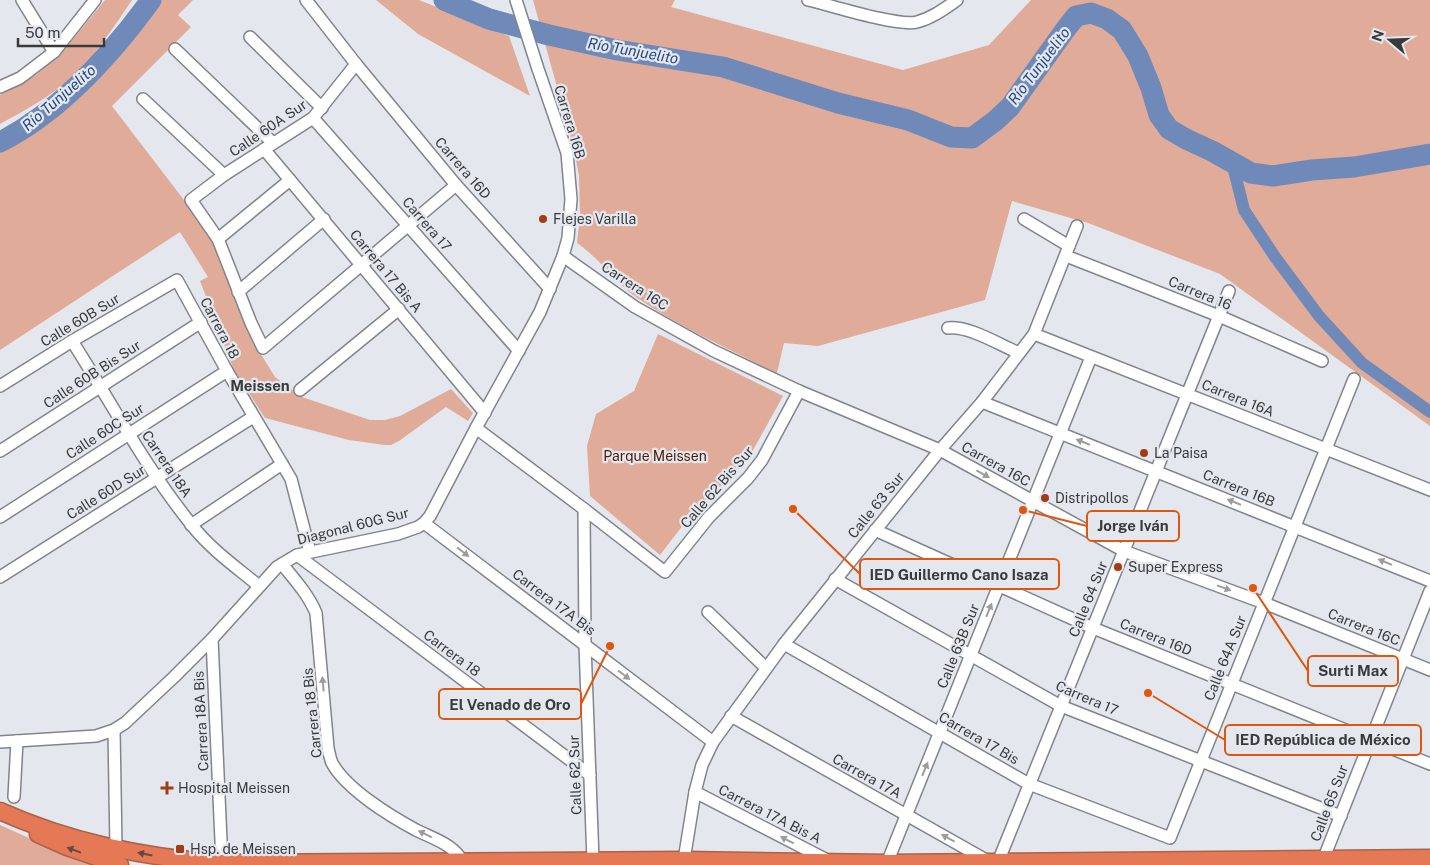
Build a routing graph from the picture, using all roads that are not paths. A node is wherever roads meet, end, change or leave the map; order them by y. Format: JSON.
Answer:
{"nodes":[{"id":1,"x":22,"y":0,"type":"edge"},
{"id":2,"x":95,"y":0,"type":"edge"},
{"id":3,"x":306,"y":0,"type":"edge"},
{"id":4,"x":516,"y":0,"type":"edge"},
{"id":5,"x":808,"y":0,"type":"edge"},
{"id":6,"x":957,"y":0,"type":"edge"},
{"id":7,"x":250,"y":37,"type":"dead end"},
{"id":8,"x":175,"y":50,"type":"dead end"},
{"id":9,"x":54,"y":52,"type":"junction"},
{"id":10,"x":356,"y":64,"type":"junction"},
{"id":11,"x":0,"y":87,"type":"edge"},
{"id":12,"x":143,"y":99,"type":"dead end"},
{"id":13,"x":322,"y":108,"type":"junction"},
{"id":14,"x":313,"y":118,"type":"junction"},
{"id":15,"x":268,"y":146,"type":"junction"},
{"id":16,"x":224,"y":175,"type":"junction"},
{"id":17,"x":290,"y":180,"type":"junction"},
{"id":18,"x":456,"y":185,"type":"junction"},
{"id":19,"x":191,"y":200,"type":"joint"},
{"id":20,"x":324,"y":219,"type":"junction"},
{"id":21,"x":1024,"y":219,"type":"dead end"},
{"id":22,"x":409,"y":226,"type":"junction"},
{"id":23,"x":1077,"y":226,"type":"dead end"},
{"id":24,"x":218,"y":239,"type":"junction"},
{"id":25,"x":1068,"y":251,"type":"junction"},
{"id":26,"x":563,"y":256,"type":"junction"},
{"id":27,"x":362,"y":264,"type":"junction"},
{"id":28,"x":177,"y":280,"type":"joint"},
{"id":29,"x":550,"y":289,"type":"junction"},
{"id":30,"x":1229,"y":291,"type":"dead end"},
{"id":31,"x":238,"y":292,"type":"junction"},
{"id":32,"x":399,"y":309,"type":"junction"},
{"id":33,"x":1219,"y":316,"type":"junction"},
{"id":34,"x":201,"y":322,"type":"junction"},
{"id":35,"x":948,"y":328,"type":"dead end"},
{"id":36,"x":1034,"y":334,"type":"junction"},
{"id":37,"x":72,"y":341,"type":"junction"},
{"id":38,"x":519,"y":351,"type":"junction"},
{"id":39,"x":1019,"y":353,"type":"junction"},
{"id":40,"x":1091,"y":357,"type":"junction"},
{"id":41,"x":1322,"y":361,"type":"dead end"},
{"id":42,"x":227,"y":371,"type":"junction"},
{"id":43,"x":1354,"y":379,"type":"dead end"},
{"id":44,"x":0,"y":386,"type":"edge"},
{"id":45,"x":101,"y":386,"type":"junction"},
{"id":46,"x":300,"y":390,"type":"dead end"},
{"id":47,"x":799,"y":391,"type":"junction"},
{"id":48,"x":1187,"y":394,"type":"junction"},
{"id":49,"x":982,"y":402,"type":"junction"},
{"id":50,"x":485,"y":412,"type":"junction"},
{"id":51,"x":253,"y":417,"type":"junction"},
{"id":52,"x":476,"y":428,"type":"junction"},
{"id":53,"x":129,"y":433,"type":"junction"},
{"id":54,"x":1060,"y":433,"type":"junction"},
{"id":55,"x":1326,"y":449,"type":"junction"},
{"id":56,"x":940,"y":450,"type":"junction"},
{"id":57,"x":0,"y":451,"type":"edge"},
{"id":58,"x":282,"y":464,"type":"junction"},
{"id":59,"x":1156,"y":471,"type":"junction"},
{"id":60,"x":157,"y":478,"type":"junction"},
{"id":61,"x":1430,"y":490,"type":"edge"},
{"id":62,"x":1033,"y":501,"type":"junction"},
{"id":63,"x":584,"y":509,"type":"junction"},
{"id":64,"x":0,"y":517,"type":"edge"},
{"id":65,"x":424,"y":523,"type":"junction"},
{"id":66,"x":191,"y":525,"type":"junction"},
{"id":67,"x":1294,"y":526,"type":"junction"},
{"id":68,"x":875,"y":530,"type":"junction"},
{"id":69,"x":1124,"y":551,"type":"junction"},
{"id":70,"x":310,"y":552,"type":"junction"},
{"id":71,"x":297,"y":555,"type":"junction"},
{"id":72,"x":282,"y":564,"type":"junction"},
{"id":73,"x":0,"y":577,"type":"edge"},
{"id":74,"x":835,"y":579,"type":"junction"},
{"id":75,"x":1430,"y":581,"type":"edge"},
{"id":76,"x":259,"y":586,"type":"junction"},
{"id":77,"x":999,"y":586,"type":"junction"},
{"id":78,"x":1430,"y":591,"type":"edge"},
{"id":79,"x":1264,"y":603,"type":"junction"},
{"id":80,"x":708,"y":612,"type":"dead end"},
{"id":81,"x":1093,"y":628,"type":"junction"},
{"id":82,"x":212,"y":639,"type":"junction"},
{"id":83,"x":784,"y":644,"type":"junction"},
{"id":84,"x":585,"y":645,"type":"junction"},
{"id":85,"x":971,"y":655,"type":"junction"},
{"id":86,"x":1402,"y":659,"type":"junction"},
{"id":87,"x":766,"y":668,"type":"junction"},
{"id":88,"x":1430,"y":670,"type":"edge"},
{"id":89,"x":1232,"y":683,"type":"junction"},
{"id":90,"x":1061,"y":706,"type":"junction"},
{"id":91,"x":731,"y":716,"type":"junction"},
{"id":92,"x":114,"y":730,"type":"junction"},
{"id":93,"x":939,"y":733,"type":"junction"},
{"id":94,"x":1370,"y":740,"type":"junction"},
{"id":95,"x":17,"y":741,"type":"junction"},
{"id":96,"x":0,"y":742,"type":"edge"},
{"id":97,"x":713,"y":742,"type":"junction"},
{"id":98,"x":1201,"y":760,"type":"junction"},
{"id":99,"x":1430,"y":764,"type":"edge"},
{"id":100,"x":590,"y":775,"type":"junction"},
{"id":101,"x":1030,"y":784,"type":"junction"},
{"id":102,"x":695,"y":792,"type":"junction"},
{"id":103,"x":14,"y":797,"type":"dead end"},
{"id":104,"x":0,"y":811,"type":"edge"},
{"id":105,"x":906,"y":815,"type":"junction"},
{"id":106,"x":1341,"y":816,"type":"junction"},
{"id":107,"x":1170,"y":838,"type":"joint"},
{"id":108,"x":116,"y":848,"type":"junction"},
{"id":109,"x":1430,"y":858,"type":"edge"},
{"id":110,"x":593,"y":860,"type":"junction"},
{"id":111,"x":684,"y":860,"type":"junction"},
{"id":112,"x":1323,"y":860,"type":"junction"},
{"id":113,"x":463,"y":862,"type":"junction"},
{"id":114,"x":831,"y":862,"type":"junction"},
{"id":115,"x":994,"y":862,"type":"junction"},
{"id":116,"x":222,"y":863,"type":"junction"},
{"id":117,"x":887,"y":863,"type":"junction"},
{"id":118,"x":120,"y":865,"type":"edge"}],
"edges":[{"from":1,"to":9,"type":"street"},
{"from":2,"to":9,"type":"street"},
{"from":3,"to":10,"type":"street"},
{"from":4,"to":26,"type":"street","name":"Carrera 16B"},
{"from":5,"to":6,"type":"street"},
{"from":7,"to":13,"type":"street"},
{"from":8,"to":15,"type":"street","name":"Carrera 17 Bis A"},
{"from":9,"to":11,"type":"street"},
{"from":10,"to":13,"type":"street","name":"Calle 60A Sur"},
{"from":10,"to":18,"type":"street","name":"Carrera 16D"},
{"from":12,"to":16,"type":"street"},
{"from":13,"to":14,"type":"street","name":"Calle 60A Sur"},
{"from":14,"to":15,"type":"street","name":"Calle 60A Sur"},
{"from":14,"to":22,"type":"street","name":"Carrera 17"},
{"from":15,"to":16,"type":"street","name":"Calle 60A Sur"},
{"from":15,"to":17,"type":"street","name":"Carrera 17 Bis A"},
{"from":16,"to":19,"type":"street","name":"Calle 60A Sur"},
{"from":17,"to":20,"type":"street","name":"Carrera 17 Bis A"},
{"from":17,"to":24,"type":"street"},
{"from":18,"to":22,"type":"street"},
{"from":18,"to":29,"type":"street","name":"Carrera 16D"},
{"from":19,"to":24,"type":"street","name":"Carrera 18"},
{"from":20,"to":27,"type":"street","name":"Carrera 17 Bis A"},
{"from":20,"to":31,"type":"street"},
{"from":21,"to":25,"type":"street","name":"Carrera 16"},
{"from":22,"to":27,"type":"street"},
{"from":22,"to":38,"type":"street","name":"Carrera 17"},
{"from":23,"to":25,"type":"street","name":"Calle 63 Sur"},
{"from":24,"to":31,"type":"street","name":"Carrera 18"},
{"from":25,"to":33,"type":"street","name":"Carrera 16"},
{"from":25,"to":36,"type":"street","name":"Calle 63 Sur"},
{"from":26,"to":29,"type":"street","name":"Diagonal 60G Sur"},
{"from":26,"to":47,"type":"street","name":"Carrera 16C"},
{"from":27,"to":31,"type":"street","name":"Carrera 18"},
{"from":27,"to":32,"type":"street","name":"Carrera 17 Bis A"},
{"from":28,"to":34,"type":"street","name":"Carrera 18"},
{"from":28,"to":37,"type":"street","name":"Calle 60B Sur"},
{"from":29,"to":38,"type":"street","name":"Diagonal 60G Sur"},
{"from":30,"to":33,"type":"street","name":"Calle 64 Sur"},
{"from":32,"to":46,"type":"street"},
{"from":32,"to":50,"type":"street","name":"Carrera 17 Bis A"},
{"from":33,"to":41,"type":"street","name":"Carrera 16"},
{"from":33,"to":48,"type":"street","name":"Calle 64 Sur"},
{"from":34,"to":42,"type":"street","name":"Carrera 18"},
{"from":34,"to":45,"type":"street","name":"Calle 60B Bis Sur"},
{"from":35,"to":39,"type":"street"},
{"from":36,"to":39,"type":"street","name":"Calle 63 Sur"},
{"from":36,"to":40,"type":"street","name":"Carrera 16A"},
{"from":37,"to":44,"type":"street","name":"Calle 60B Sur"},
{"from":37,"to":45,"type":"street","name":"Carrera 18A"},
{"from":38,"to":50,"type":"street","name":"Diagonal 60G Sur"},
{"from":39,"to":49,"type":"street","name":"Calle 63 Sur"},
{"from":40,"to":48,"type":"street","name":"Carrera 16A"},
{"from":40,"to":54,"type":"street","name":"Calle 63B Sur"},
{"from":42,"to":51,"type":"street","name":"Carrera 18"},
{"from":42,"to":53,"type":"street","name":"Calle 60C Sur"},
{"from":43,"to":55,"type":"street","name":"Calle 64A Sur"},
{"from":45,"to":53,"type":"street","name":"Carrera 18A"},
{"from":45,"to":57,"type":"street","name":"Calle 60B Bis Sur"},
{"from":47,"to":56,"type":"street","name":"Carrera 16C"},
{"from":47,"to":63,"type":"street","name":"Calle 62 Bis Sur"},
{"from":48,"to":55,"type":"street","name":"Carrera 16A"},
{"from":48,"to":59,"type":"street","name":"Calle 64 Sur"},
{"from":49,"to":54,"type":"street","name":"Carrera 16B"},
{"from":49,"to":56,"type":"street","name":"Calle 63 Sur"},
{"from":50,"to":52,"type":"street","name":"Diagonal 60G Sur"},
{"from":51,"to":58,"type":"street","name":"Carrera 18"},
{"from":51,"to":60,"type":"street","name":"Calle 60D Sur"},
{"from":52,"to":63,"type":"street"},
{"from":52,"to":65,"type":"street","name":"Diagonal 60G Sur"},
{"from":53,"to":60,"type":"street","name":"Carrera 18A"},
{"from":53,"to":64,"type":"street","name":"Calle 60C Sur"},
{"from":59,"to":54,"type":"street","name":"Carrera 16B","one_way":true},
{"from":54,"to":62,"type":"street","name":"Calle 63B Sur"},
{"from":55,"to":61,"type":"street","name":"Carrera 16A"},
{"from":55,"to":67,"type":"street","name":"Calle 64A Sur"},
{"from":56,"to":62,"type":"street","name":"Carrera 16C","one_way":true},
{"from":56,"to":68,"type":"street","name":"Calle 63 Sur"},
{"from":58,"to":66,"type":"street"},
{"from":58,"to":70,"type":"street","name":"Carrera 18"},
{"from":67,"to":59,"type":"street","name":"Carrera 16B","one_way":true},
{"from":59,"to":69,"type":"street","name":"Calle 64 Sur"},
{"from":60,"to":66,"type":"street","name":"Carrera 18A"},
{"from":60,"to":73,"type":"street","name":"Calle 60D Sur"},
{"from":62,"to":69,"type":"street","name":"Carrera 16C"},
{"from":62,"to":77,"type":"street","name":"Calle 63B Sur"},
{"from":63,"to":84,"type":"street","name":"Calle 62 Sur"},
{"from":65,"to":70,"type":"street","name":"Diagonal 60G Sur"},
{"from":65,"to":84,"type":"street","name":"Carrera 17A Bis","one_way":true},
{"from":66,"to":76,"type":"street","name":"Carrera 18A"},
{"from":75,"to":67,"type":"street","name":"Carrera 16B","one_way":true},
{"from":67,"to":79,"type":"street","name":"Calle 64A Sur"},
{"from":68,"to":74,"type":"street","name":"Calle 63 Sur"},
{"from":68,"to":77,"type":"street","name":"Carrera 16D"},
{"from":69,"to":79,"type":"street","name":"Carrera 16C","one_way":true},
{"from":69,"to":81,"type":"street","name":"Calle 64 Sur"},
{"from":70,"to":71,"type":"street","name":"Diagonal 60G Sur"},
{"from":71,"to":72,"type":"street","name":"Diagonal 60G Sur"},
{"from":71,"to":100,"type":"street","name":"Carrera 18"},
{"from":72,"to":76,"type":"street","name":"Diagonal 60G Sur"},
{"from":113,"to":72,"type":"street","name":"Carrera 18 Bis","one_way":true},
{"from":74,"to":83,"type":"street","name":"Calle 63 Sur"},
{"from":74,"to":85,"type":"street","name":"Carrera 17"},
{"from":76,"to":82,"type":"street","name":"Diagonal 60G Sur"},
{"from":77,"to":81,"type":"street","name":"Carrera 16D"},
{"from":85,"to":77,"type":"street","name":"Calle 63B Sur","one_way":true},
{"from":78,"to":86,"type":"street","name":"Calle 65 Sur"},
{"from":79,"to":86,"type":"street","name":"Carrera 16C"},
{"from":79,"to":89,"type":"street","name":"Calle 64A Sur"},
{"from":80,"to":87,"type":"street"},
{"from":81,"to":89,"type":"street","name":"Carrera 16D"},
{"from":81,"to":90,"type":"street","name":"Calle 64 Sur"},
{"from":82,"to":92,"type":"street","name":"Diagonal 60G Sur"},
{"from":82,"to":116,"type":"street","name":"Carrera 18A Bis"},
{"from":83,"to":87,"type":"street","name":"Calle 63 Sur"},
{"from":83,"to":93,"type":"street","name":"Carrera 17 Bis"},
{"from":84,"to":97,"type":"street","name":"Carrera 17A Bis","one_way":true},
{"from":84,"to":100,"type":"street","name":"Calle 62 Sur"},
{"from":85,"to":90,"type":"street","name":"Carrera 17"},
{"from":85,"to":93,"type":"street","name":"Calle 63B Sur"},
{"from":86,"to":88,"type":"street","name":"Carrera 16C"},
{"from":86,"to":94,"type":"street","name":"Calle 65 Sur"},
{"from":87,"to":91,"type":"street","name":"Calle 63 Sur"},
{"from":89,"to":94,"type":"street","name":"Carrera 16D"},
{"from":89,"to":98,"type":"street","name":"Calle 64A Sur"},
{"from":90,"to":98,"type":"street","name":"Carrera 17"},
{"from":90,"to":101,"type":"street","name":"Calle 64 Sur"},
{"from":91,"to":97,"type":"street","name":"Calle 63 Sur"},
{"from":91,"to":105,"type":"street","name":"Carrera 17A"},
{"from":92,"to":95,"type":"street","name":"Diagonal 60G Sur"},
{"from":92,"to":108,"type":"street"},
{"from":93,"to":101,"type":"street","name":"Carrera 17 Bis"},
{"from":105,"to":93,"type":"street","name":"Calle 63B Sur","one_way":true},
{"from":94,"to":99,"type":"street","name":"Carrera 16D"},
{"from":94,"to":106,"type":"street","name":"Calle 65 Sur"},
{"from":95,"to":96,"type":"street","name":"Diagonal 60G Sur"},
{"from":95,"to":103,"type":"street"},
{"from":97,"to":102,"type":"street","name":"Calle 63 Sur"},
{"from":98,"to":106,"type":"street","name":"Carrera 17"},
{"from":98,"to":107,"type":"street","name":"Calle 64A Sur"},
{"from":100,"to":110,"type":"street","name":"Calle 62 Sur"},
{"from":101,"to":107,"type":"street","name":"Carrera 17 Bis"},
{"from":101,"to":115,"type":"street","name":"Calle 64 Sur"},
{"from":102,"to":111,"type":"street","name":"Calle 63 Sur"},
{"from":114,"to":102,"type":"street","name":"Carrera 17A Bis A","one_way":true},
{"from":104,"to":108,"type":"highway"},
{"from":118,"to":104,"type":"highway","one_way":true},
{"from":115,"to":105,"type":"street","name":"Carrera 17A","one_way":true},
{"from":105,"to":117,"type":"street","name":"Calle 63B Sur"},
{"from":106,"to":112,"type":"street","name":"Calle 65 Sur"},
{"from":116,"to":108,"type":"highway","one_way":true},
{"from":109,"to":112,"type":"highway"},
{"from":110,"to":111,"type":"highway"},
{"from":110,"to":113,"type":"highway"},
{"from":111,"to":114,"type":"highway"},
{"from":112,"to":115,"type":"highway"},
{"from":113,"to":116,"type":"highway"},
{"from":114,"to":117,"type":"highway"},
{"from":115,"to":117,"type":"highway"}]}
